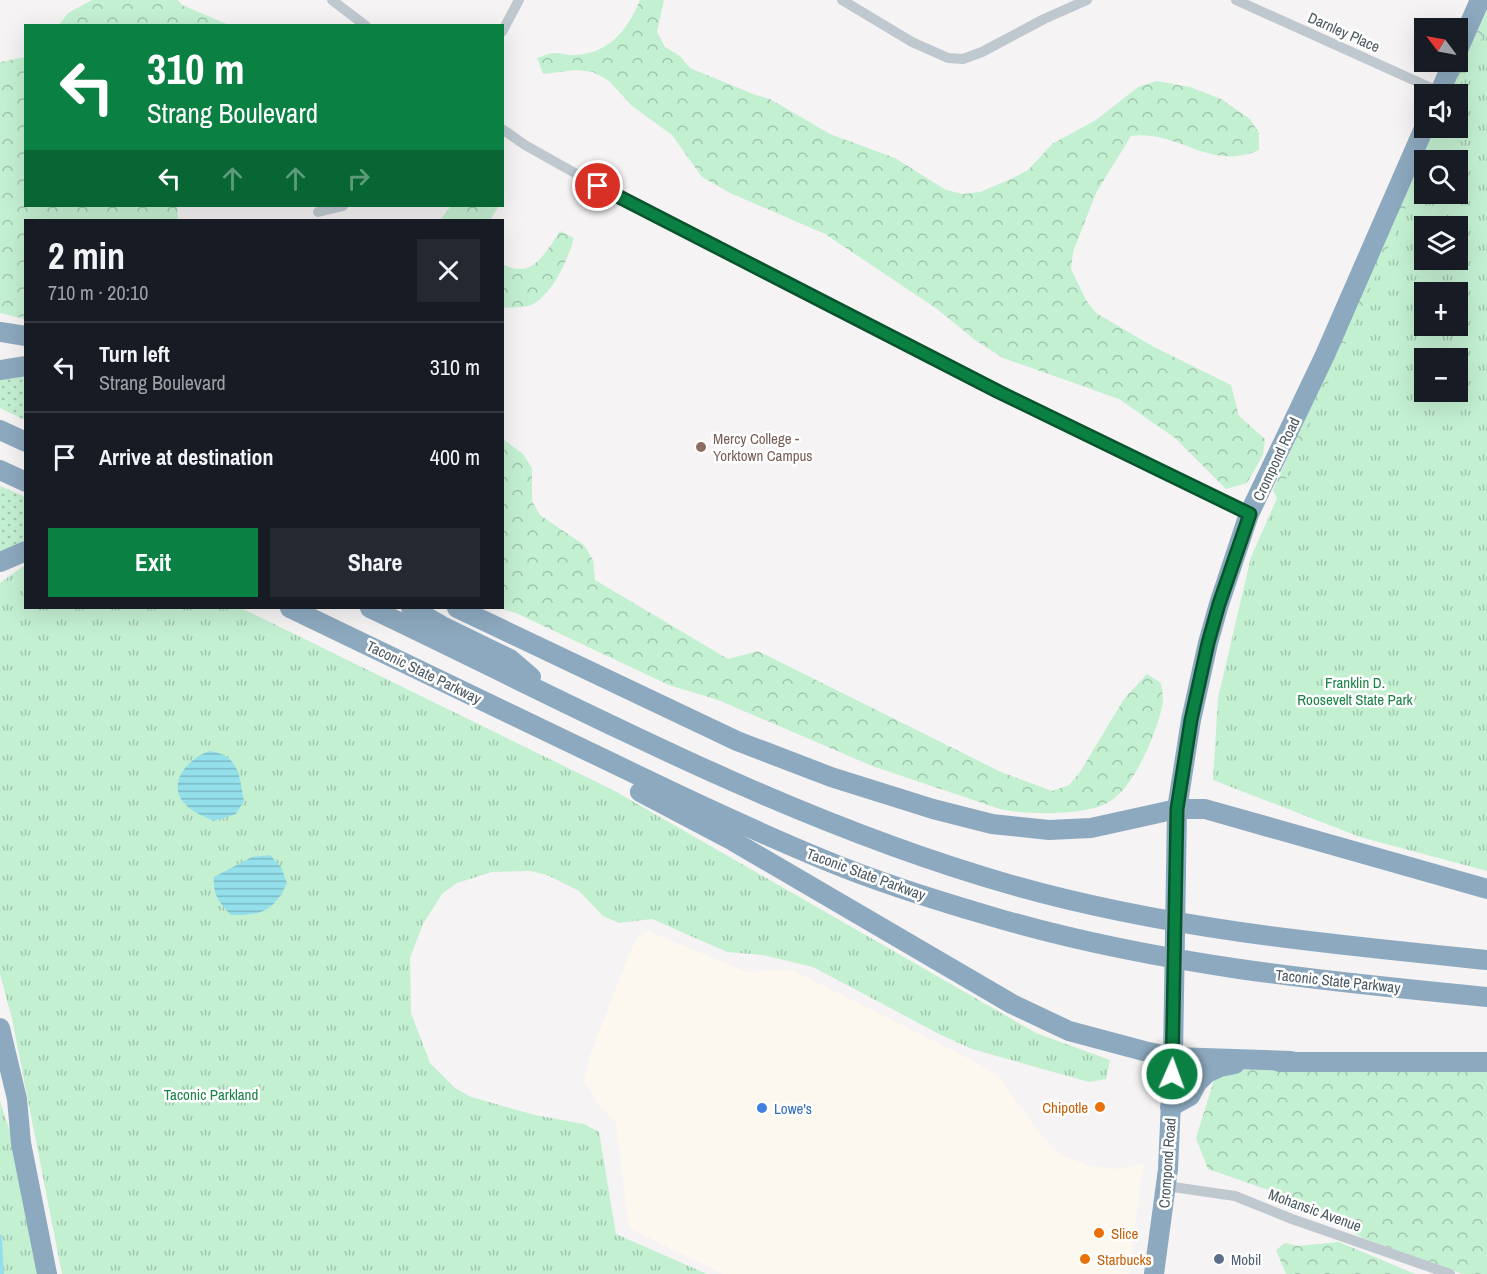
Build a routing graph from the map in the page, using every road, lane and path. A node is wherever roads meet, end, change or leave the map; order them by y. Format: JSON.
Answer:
{"nodes":[{"id":1,"x":332,"y":0,"type":"edge"},
{"id":2,"x":519,"y":0,"type":"edge"},
{"id":3,"x":843,"y":0,"type":"edge"},
{"id":4,"x":1087,"y":0,"type":"edge"},
{"id":5,"x":1236,"y":0,"type":"edge"},
{"id":6,"x":1480,"y":0,"type":"edge"},
{"id":7,"x":363,"y":24,"type":"edge"},
{"id":8,"x":504,"y":28,"type":"edge"},
{"id":9,"x":1468,"y":28,"type":"edge"},
{"id":10,"x":1420,"y":84,"type":"edge"},
{"id":11,"x":504,"y":130,"type":"edge"},
{"id":12,"x":1420,"y":138,"type":"edge"},
{"id":13,"x":339,"y":207,"type":"edge"},
{"id":14,"x":318,"y":212,"type":"dead end"},
{"id":15,"x":0,"y":332,"type":"edge"},
{"id":16,"x":24,"y":336,"type":"edge"},
{"id":17,"x":24,"y":366,"type":"edge"},
{"id":18,"x":0,"y":370,"type":"edge"},
{"id":19,"x":0,"y":430,"type":"edge"},
{"id":20,"x":24,"y":441,"type":"edge"},
{"id":21,"x":0,"y":470,"type":"edge"},
{"id":22,"x":24,"y":481,"type":"edge"},
{"id":23,"x":1250,"y":514,"type":"junction"},
{"id":24,"x":24,"y":552,"type":"edge"},
{"id":25,"x":0,"y":562,"type":"edge"},
{"id":26,"x":292,"y":609,"type":"edge"},
{"id":27,"x":372,"y":609,"type":"edge"},
{"id":28,"x":413,"y":609,"type":"edge"},
{"id":29,"x":459,"y":609,"type":"edge"},
{"id":30,"x":554,"y":696,"type":"junction"},
{"id":31,"x":584,"y":750,"type":"junction"},
{"id":32,"x":1177,"y":809,"type":"junction"},
{"id":33,"x":1487,"y":889,"type":"edge"},
{"id":34,"x":1487,"y":960,"type":"edge"},
{"id":35,"x":1487,"y":997,"type":"edge"},
{"id":36,"x":0,"y":1028,"type":"edge"},
{"id":37,"x":1173,"y":1057,"type":"junction"},
{"id":38,"x":1291,"y":1061,"type":"junction"},
{"id":39,"x":1487,"y":1062,"type":"edge"},
{"id":40,"x":0,"y":1082,"type":"edge"},
{"id":41,"x":1170,"y":1107,"type":"junction"},
{"id":42,"x":21,"y":1143,"type":"junction"},
{"id":43,"x":1166,"y":1186,"type":"junction"},
{"id":44,"x":46,"y":1274,"type":"edge"},
{"id":45,"x":1154,"y":1274,"type":"edge"},
{"id":46,"x":1450,"y":1274,"type":"edge"}],
"edges":[{"from":1,"to":7,"type":"street"},
{"from":2,"to":8,"type":"street"},
{"from":3,"to":4,"type":"street"},
{"from":5,"to":10,"type":"street","name":"Darnley Place"},
{"from":6,"to":9,"type":"highway"},
{"from":11,"to":23,"type":"street"},
{"from":12,"to":23,"type":"highway","name":"Crompond Road"},
{"from":13,"to":14,"type":"street"},
{"from":15,"to":16,"type":"highway"},
{"from":17,"to":18,"type":"highway"},
{"from":19,"to":20,"type":"highway"},
{"from":21,"to":22,"type":"highway"},
{"from":23,"to":32,"type":"highway","name":"Crompond Road"},
{"from":24,"to":25,"type":"highway"},
{"from":26,"to":31,"type":"highway","name":"Taconic State Parkway"},
{"from":27,"to":30,"type":"highway"},
{"from":28,"to":30,"type":"highway"},
{"from":29,"to":32,"type":"highway"},
{"from":30,"to":34,"type":"highway"},
{"from":31,"to":35,"type":"highway","name":"Taconic State Parkway"},
{"from":31,"to":37,"type":"highway"},
{"from":32,"to":33,"type":"highway"},
{"from":32,"to":37,"type":"highway","name":"Crompond Road"},
{"from":36,"to":42,"type":"highway"},
{"from":37,"to":38,"type":"highway"},
{"from":37,"to":41,"type":"highway","name":"Crompond Road"},
{"from":38,"to":39,"type":"highway"},
{"from":38,"to":41,"type":"highway"},
{"from":40,"to":42,"type":"highway"},
{"from":41,"to":43,"type":"highway","name":"Crompond Road"},
{"from":42,"to":44,"type":"highway"},
{"from":43,"to":45,"type":"highway","name":"Crompond Road"},
{"from":43,"to":46,"type":"street","name":"Mohansic Avenue"}]}
